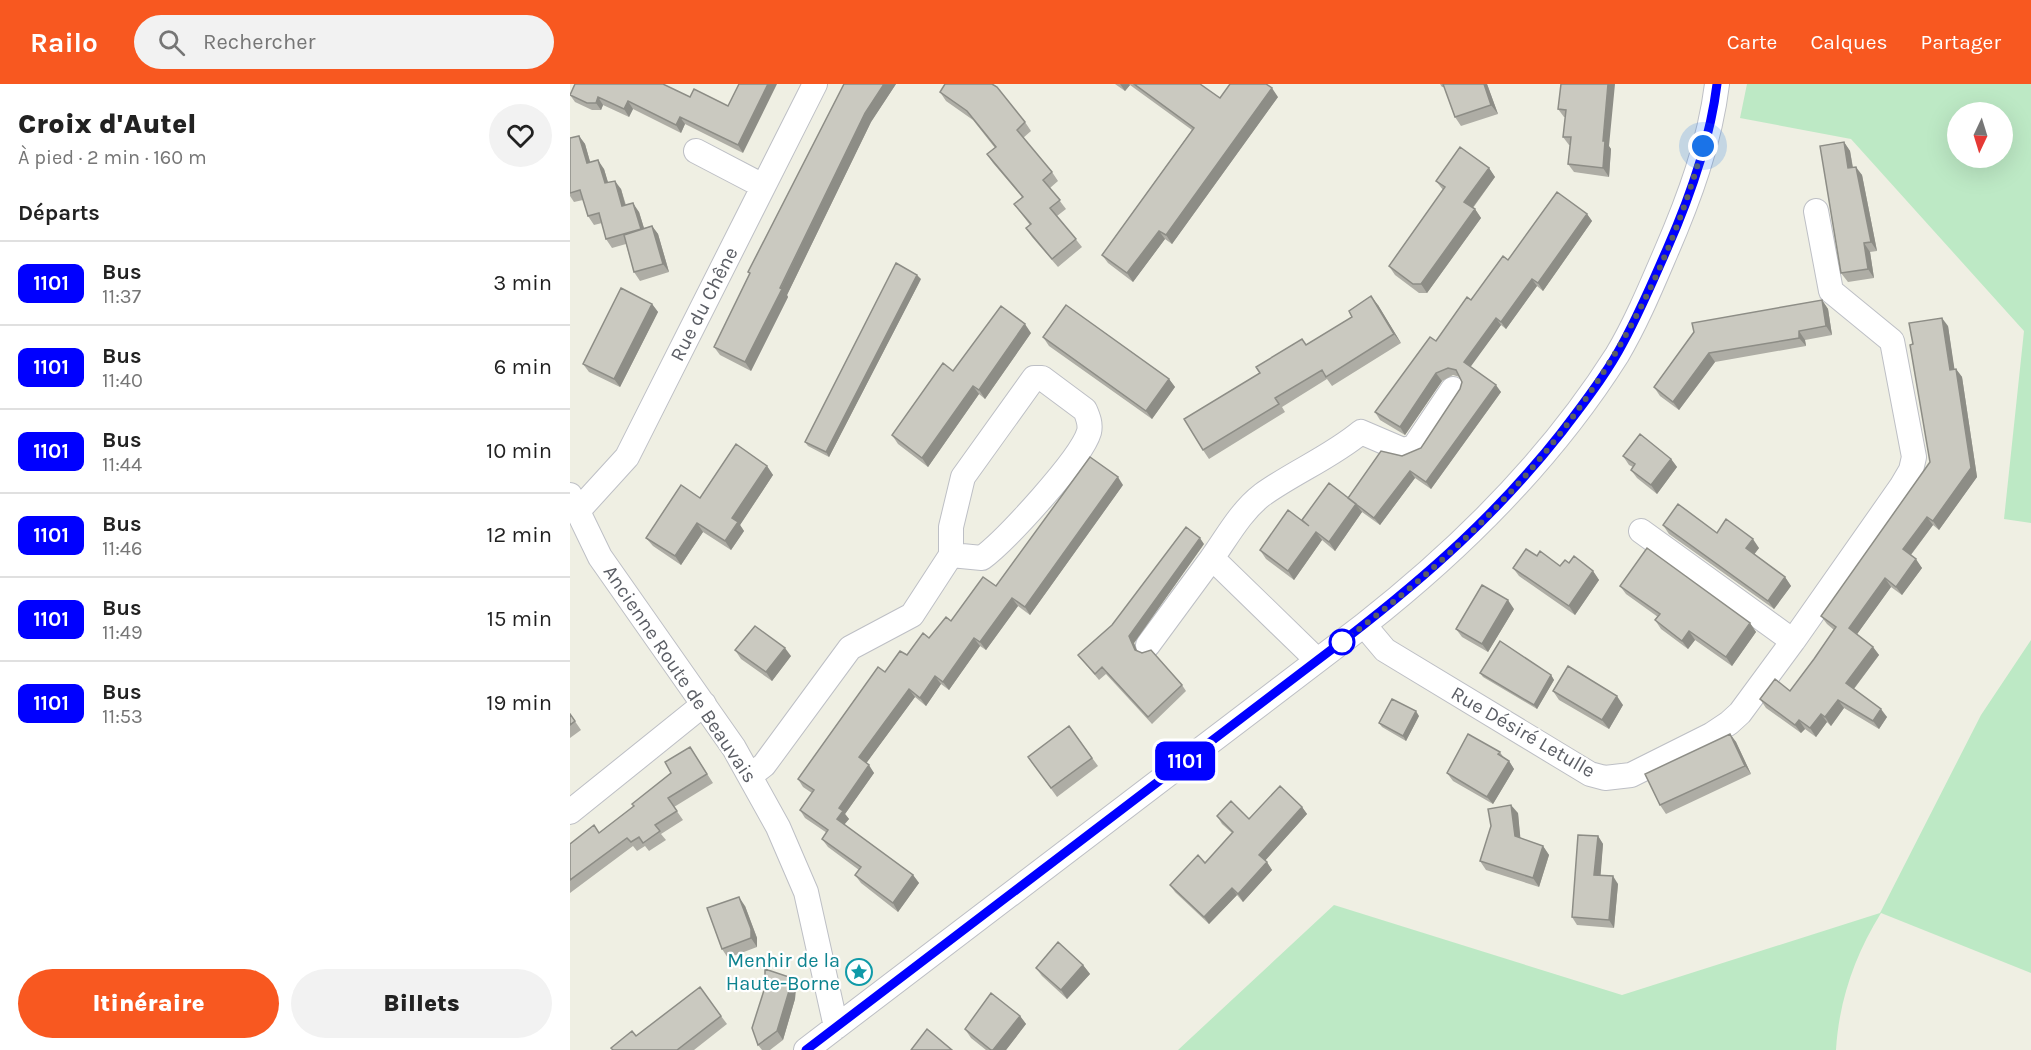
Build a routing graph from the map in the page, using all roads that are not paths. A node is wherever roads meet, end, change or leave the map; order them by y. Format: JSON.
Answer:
{"nodes":[{"id":1,"x":815,"y":84,"type":"edge"},
{"id":2,"x":1717,"y":84,"type":"edge"},
{"id":3,"x":696,"y":151,"type":"dead end"},
{"id":4,"x":764,"y":186,"type":"junction"},
{"id":5,"x":1816,"y":211,"type":"dead end"},
{"id":6,"x":1453,"y":389,"type":"dead end"},
{"id":7,"x":573,"y":503,"type":"edge"},
{"id":8,"x":1641,"y":531,"type":"dead end"},
{"id":9,"x":951,"y":555,"type":"junction"},
{"id":10,"x":1212,"y":558,"type":"junction"},
{"id":11,"x":1364,"y":625,"type":"junction"},
{"id":12,"x":1793,"y":642,"type":"junction"},
{"id":13,"x":1148,"y":645,"type":"dead end"},
{"id":14,"x":1317,"y":660,"type":"junction"},
{"id":15,"x":704,"y":704,"type":"junction"},
{"id":16,"x":751,"y":775,"type":"junction"},
{"id":17,"x":570,"y":812,"type":"edge"},
{"id":18,"x":836,"y":1027,"type":"junction"},
{"id":19,"x":806,"y":1050,"type":"edge"}],
"edges":[{"from":1,"to":4,"type":"street","name":"Rue du Chêne"},
{"from":2,"to":11,"type":"street"},
{"from":3,"to":4,"type":"street"},
{"from":4,"to":7,"type":"street","name":"Rue du Chêne"},
{"from":5,"to":12,"type":"street","name":"Rue Désiré Letulle"},
{"from":6,"to":10,"type":"street"},
{"from":7,"to":15,"type":"street","name":"Ancienne Route de Beauvais"},
{"from":8,"to":12,"type":"street"},
{"from":9,"to":9,"type":"street"},
{"from":9,"to":16,"type":"street"},
{"from":10,"to":13,"type":"street"},
{"from":10,"to":14,"type":"street"},
{"from":11,"to":12,"type":"street","name":"Rue Désiré Letulle"},
{"from":11,"to":14,"type":"street"},
{"from":14,"to":18,"type":"street"},
{"from":15,"to":16,"type":"street","name":"Ancienne Route de Beauvais"},
{"from":15,"to":17,"type":"street"},
{"from":16,"to":18,"type":"street","name":"Ancienne Route de Beauvais"},
{"from":18,"to":19,"type":"street"}]}
